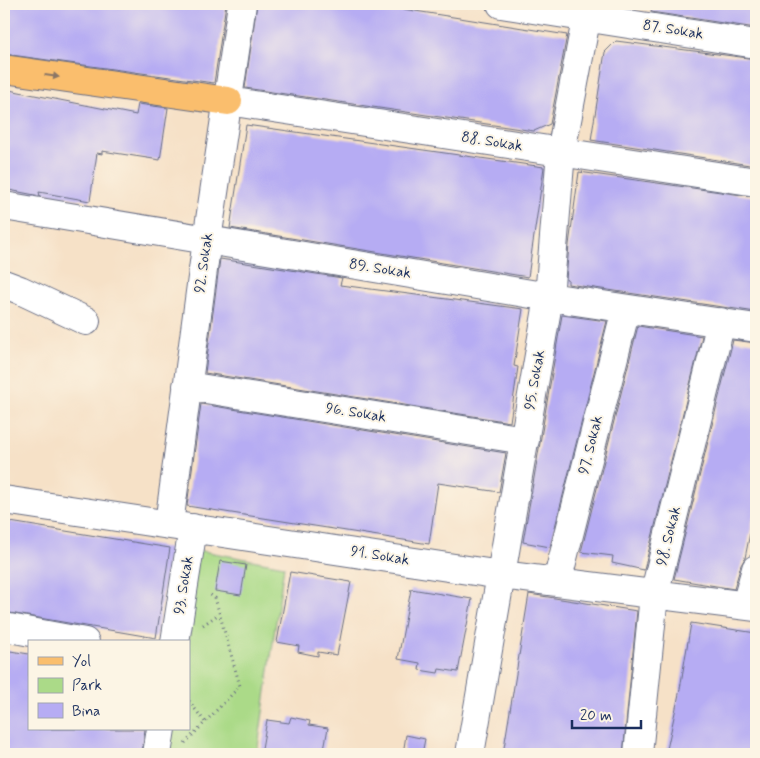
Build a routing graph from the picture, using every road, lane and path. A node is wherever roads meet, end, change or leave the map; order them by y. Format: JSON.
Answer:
{"nodes":[{"id":1,"x":242,"y":4,"type":"edge"},
{"id":2,"x":501,"y":4,"type":"edge"},
{"id":3,"x":588,"y":10,"type":"edge"},
{"id":4,"x":756,"y":44,"type":"edge"},
{"id":5,"x":4,"y":69,"type":"edge"},
{"id":6,"x":228,"y":101,"type":"junction"},
{"id":7,"x":561,"y":152,"type":"junction"},
{"id":8,"x":756,"y":182,"type":"edge"},
{"id":9,"x":4,"y":206,"type":"edge"},
{"id":10,"x":207,"y":240,"type":"junction"},
{"id":11,"x":4,"y":284,"type":"edge"},
{"id":12,"x":550,"y":297,"type":"junction"},
{"id":13,"x":626,"y":309,"type":"junction"},
{"id":14,"x":86,"y":321,"type":"dead end"},
{"id":15,"x":721,"y":322,"type":"junction"},
{"id":16,"x":756,"y":328,"type":"edge"},
{"id":17,"x":187,"y":386,"type":"junction"},
{"id":18,"x":525,"y":440,"type":"junction"},
{"id":19,"x":4,"y":500,"type":"edge"},
{"id":20,"x":181,"y":526,"type":"junction"},
{"id":21,"x":756,"y":569,"type":"edge"},
{"id":22,"x":501,"y":575,"type":"junction"},
{"id":23,"x":185,"y":577,"type":"junction"},
{"id":24,"x":557,"y":582,"type":"junction"},
{"id":25,"x":654,"y":595,"type":"junction"},
{"id":26,"x":751,"y":606,"type":"edge"},
{"id":27,"x":4,"y":627,"type":"edge"},
{"id":28,"x":74,"y":640,"type":"edge"},
{"id":29,"x":175,"y":640,"type":"edge"},
{"id":30,"x":190,"y":702,"type":"edge"},
{"id":31,"x":205,"y":722,"type":"junction"},
{"id":32,"x":161,"y":730,"type":"edge"},
{"id":33,"x":169,"y":751,"type":"edge"},
{"id":34,"x":470,"y":754,"type":"edge"},
{"id":35,"x":638,"y":754,"type":"edge"}],
"edges":[{"from":1,"to":6,"type":"street","name":"92. Sokak"},
{"from":2,"to":3,"type":"street","name":"87. Sokak"},
{"from":3,"to":4,"type":"street","name":"87. Sokak"},
{"from":3,"to":7,"type":"street","name":"95. Sokak"},
{"from":5,"to":6,"type":"main road","one_way":true},
{"from":6,"to":7,"type":"street","name":"88. Sokak"},
{"from":6,"to":10,"type":"street","name":"92. Sokak"},
{"from":7,"to":8,"type":"street","name":"88. Sokak"},
{"from":7,"to":12,"type":"street","name":"95. Sokak"},
{"from":9,"to":10,"type":"street","name":"89. Sokak"},
{"from":10,"to":12,"type":"street","name":"89. Sokak"},
{"from":10,"to":17,"type":"street","name":"92. Sokak"},
{"from":11,"to":14,"type":"street"},
{"from":12,"to":13,"type":"street","name":"89. Sokak"},
{"from":12,"to":18,"type":"street","name":"95. Sokak"},
{"from":13,"to":15,"type":"street","name":"89. Sokak"},
{"from":13,"to":24,"type":"street","name":"97. Sokak"},
{"from":15,"to":16,"type":"street","name":"89. Sokak"},
{"from":15,"to":25,"type":"street","name":"98. Sokak"},
{"from":17,"to":18,"type":"street","name":"96. Sokak"},
{"from":17,"to":20,"type":"street","name":"92. Sokak"},
{"from":18,"to":22,"type":"street","name":"95. Sokak"},
{"from":19,"to":20,"type":"street","name":"91. Sokak"},
{"from":20,"to":22,"type":"street","name":"91. Sokak"},
{"from":20,"to":23,"type":"street","name":"93. Sokak"},
{"from":21,"to":26,"type":"street"},
{"from":22,"to":24,"type":"street","name":"91. Sokak"},
{"from":22,"to":34,"type":"street","name":"95. Sokak"},
{"from":23,"to":29,"type":"street","name":"93. Sokak"},
{"from":23,"to":31,"type":"path"},
{"from":24,"to":25,"type":"street","name":"91. Sokak"},
{"from":25,"to":26,"type":"street","name":"91. Sokak"},
{"from":25,"to":35,"type":"street","name":"98. Sokak"},
{"from":27,"to":28,"type":"street"},
{"from":30,"to":31,"type":"path"},
{"from":31,"to":33,"type":"path"},
{"from":32,"to":33,"type":"street"}]}
